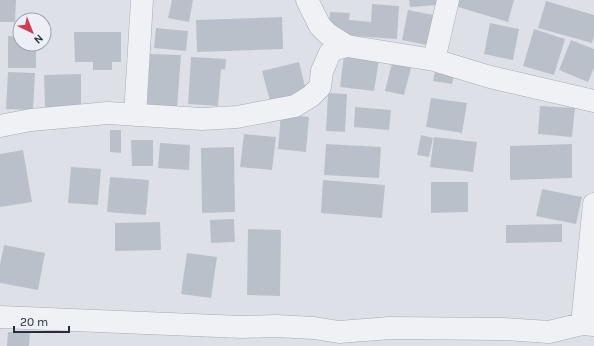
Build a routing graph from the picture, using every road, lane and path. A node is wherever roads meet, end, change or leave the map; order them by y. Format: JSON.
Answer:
{"nodes":[{"id":1,"x":142,"y":0,"type":"edge"},
{"id":2,"x":307,"y":0,"type":"edge"},
{"id":3,"x":448,"y":0,"type":"edge"},
{"id":4,"x":340,"y":45,"type":"junction"},
{"id":5,"x":434,"y":60,"type":"junction"},
{"id":6,"x":594,"y":101,"type":"edge"},
{"id":7,"x":135,"y":115,"type":"junction"},
{"id":8,"x":0,"y":126,"type":"edge"},
{"id":9,"x":594,"y":204,"type":"edge"},
{"id":10,"x":0,"y":317,"type":"edge"},
{"id":11,"x":588,"y":325,"type":"edge"},
{"id":12,"x":340,"y":339,"type":"edge"},
{"id":13,"x":549,"y":339,"type":"edge"}],
"edges":[{"from":1,"to":7,"type":"street"},
{"from":2,"to":4,"type":"street"},
{"from":3,"to":5,"type":"street"},
{"from":4,"to":5,"type":"street"},
{"from":4,"to":7,"type":"street"},
{"from":5,"to":6,"type":"street"},
{"from":7,"to":8,"type":"street"},
{"from":9,"to":11,"type":"street"},
{"from":10,"to":12,"type":"street"},
{"from":11,"to":13,"type":"street"},
{"from":12,"to":13,"type":"street"}]}
